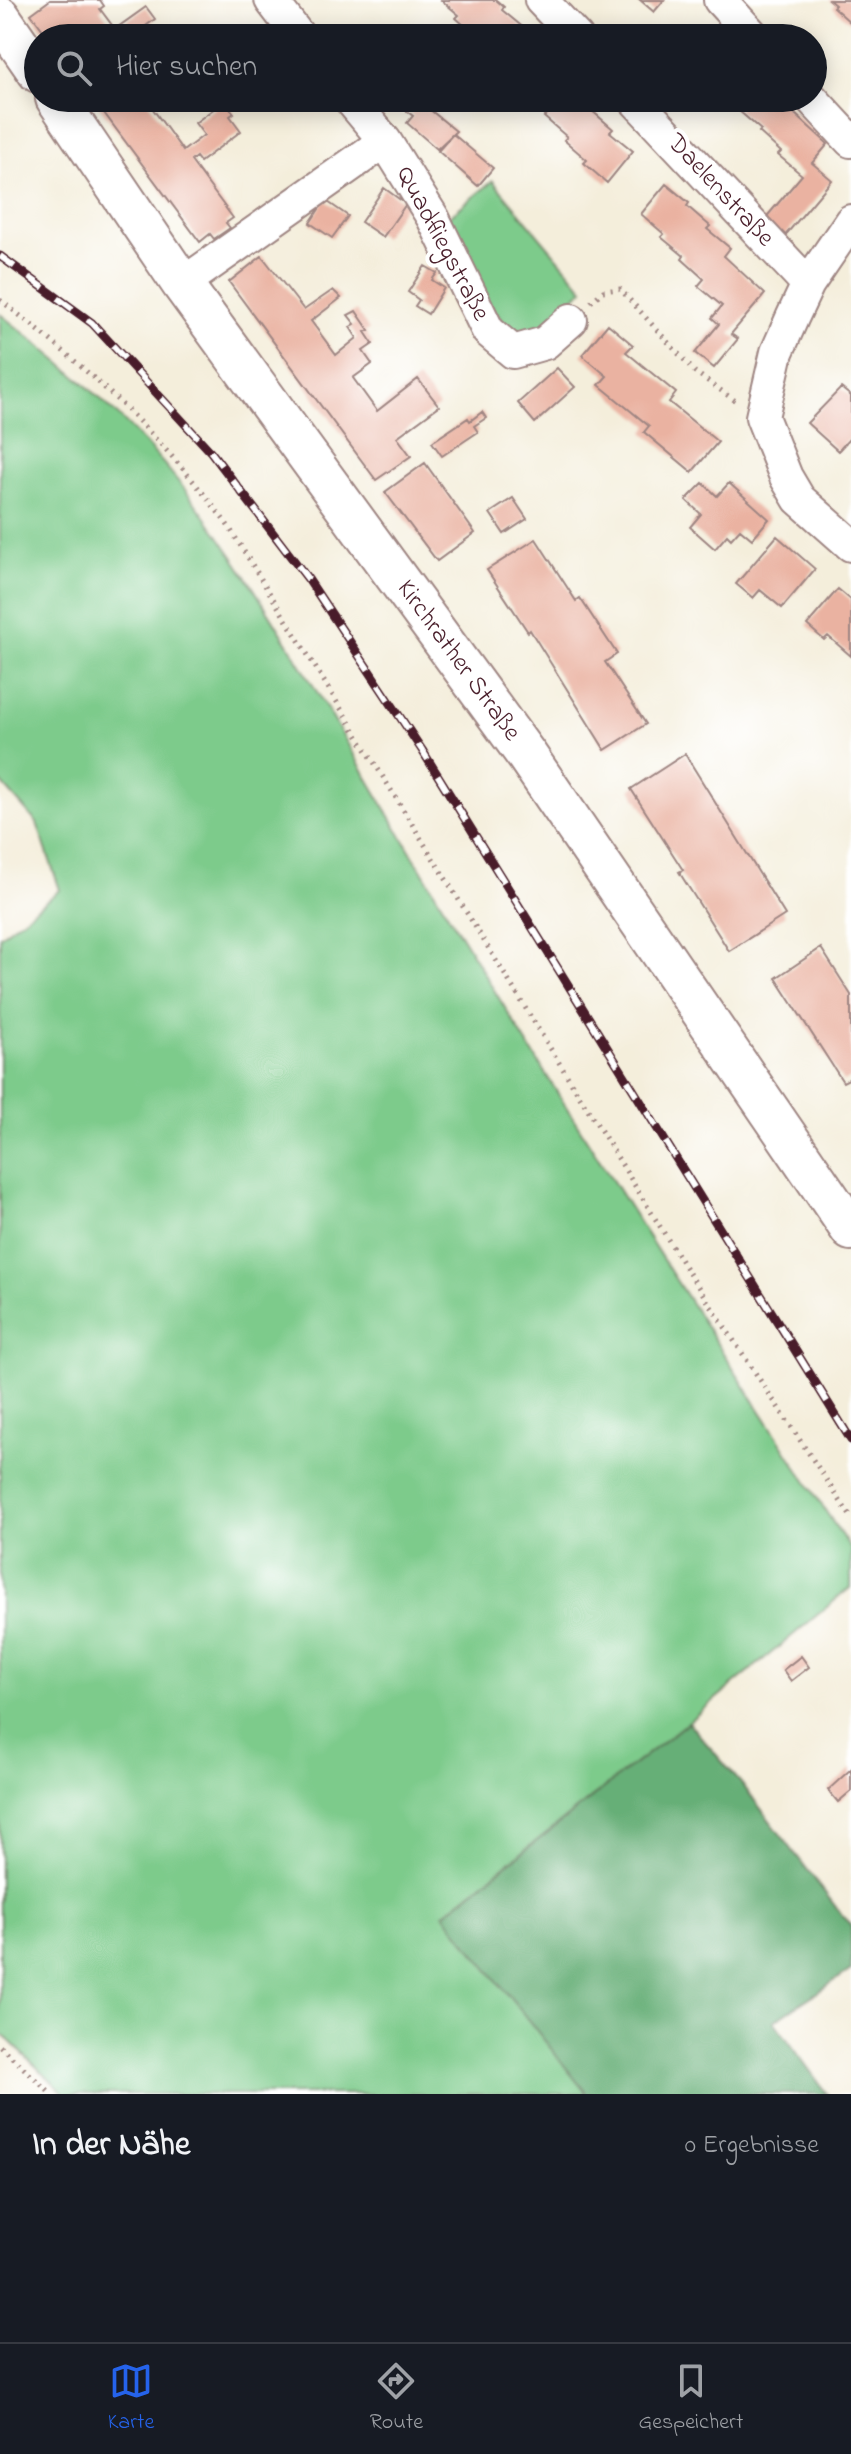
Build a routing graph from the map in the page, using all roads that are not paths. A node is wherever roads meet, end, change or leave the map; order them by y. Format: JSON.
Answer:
{"nodes":[{"id":1,"x":271,"y":0,"type":"edge"},
{"id":2,"x":541,"y":0,"type":"edge"},
{"id":3,"x":720,"y":0,"type":"edge"},
{"id":4,"x":0,"y":17,"type":"edge"},
{"id":5,"x":289,"y":24,"type":"edge"},
{"id":6,"x":564,"y":24,"type":"edge"},
{"id":7,"x":742,"y":24,"type":"edge"},
{"id":8,"x":24,"y":52,"type":"edge"},
{"id":9,"x":65,"y":112,"type":"edge"},
{"id":10,"x":361,"y":112,"type":"edge"},
{"id":11,"x":646,"y":112,"type":"edge"},
{"id":12,"x":824,"y":112,"type":"edge"},
{"id":13,"x":385,"y":141,"type":"junction"},
{"id":14,"x":851,"y":141,"type":"edge"},
{"id":15,"x":851,"y":221,"type":"edge"},
{"id":16,"x":182,"y":284,"type":"junction"},
{"id":17,"x":808,"y":284,"type":"junction"},
{"id":18,"x":571,"y":320,"type":"road end"},
{"id":19,"x":851,"y":545,"type":"edge"},
{"id":20,"x":851,"y":1230,"type":"edge"}],
"edges":[{"from":1,"to":5,"type":"street"},
{"from":2,"to":6,"type":"street"},
{"from":3,"to":7,"type":"street"},
{"from":4,"to":8,"type":"street"},
{"from":9,"to":16,"type":"street","name":"Kirchrather Straße"},
{"from":10,"to":13,"type":"street","name":"Quadfliegstraße"},
{"from":11,"to":17,"type":"street","name":"Daelenstraße"},
{"from":12,"to":14,"type":"street"},
{"from":13,"to":16,"type":"street","name":"Quadfliegstraße"},
{"from":13,"to":18,"type":"street","name":"Quadfliegstraße"},
{"from":15,"to":17,"type":"street"},
{"from":16,"to":20,"type":"street","name":"Kirchrather Straße"},
{"from":17,"to":19,"type":"street"}]}
